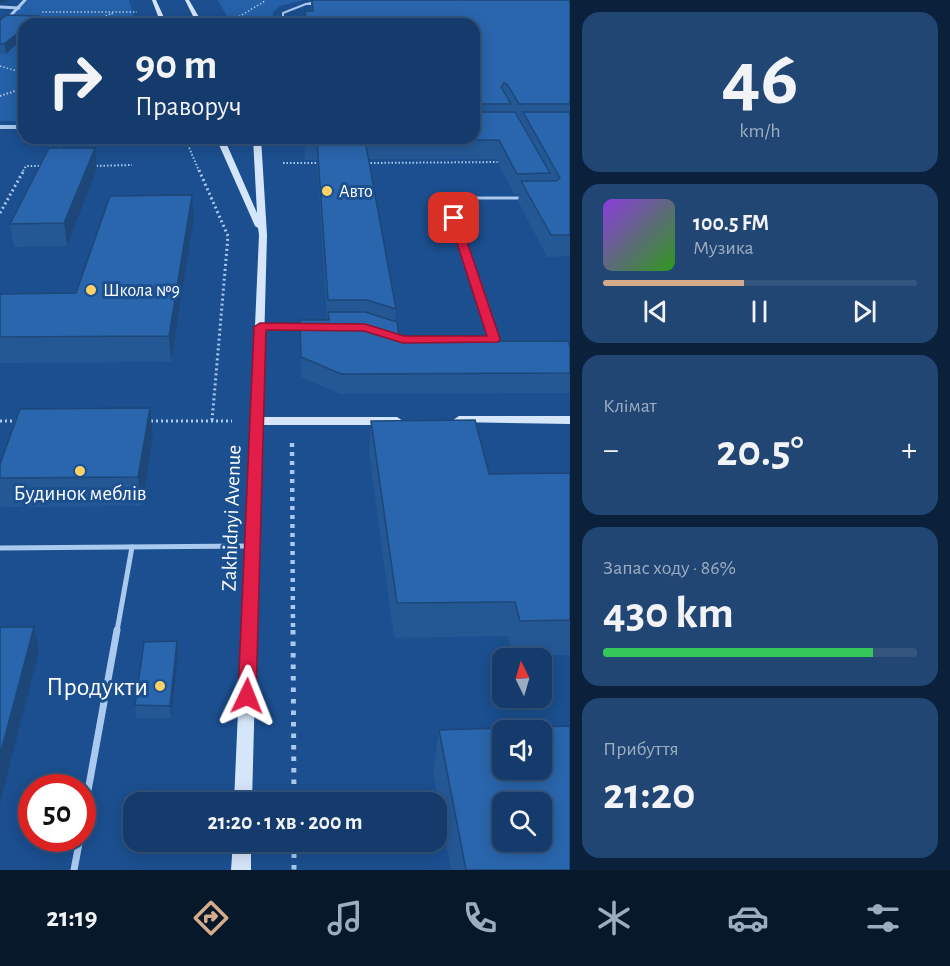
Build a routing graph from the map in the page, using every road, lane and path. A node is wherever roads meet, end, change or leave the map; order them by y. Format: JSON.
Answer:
{"nodes":[{"id":1,"x":25,"y":0,"type":"edge"},
{"id":2,"x":154,"y":0,"type":"edge"},
{"id":3,"x":187,"y":0,"type":"edge"},
{"id":4,"x":266,"y":0,"type":"edge"},
{"id":5,"x":326,"y":0,"type":"edge"},
{"id":6,"x":306,"y":4,"type":"junction"},
{"id":7,"x":328,"y":4,"type":"edge"},
{"id":8,"x":0,"y":7,"type":"edge"},
{"id":9,"x":19,"y":8,"type":"junction"},
{"id":10,"x":158,"y":11,"type":"junction"},
{"id":11,"x":15,"y":12,"type":"junction"},
{"id":12,"x":112,"y":13,"type":"junction"},
{"id":13,"x":102,"y":18,"type":"edge"},
{"id":14,"x":114,"y":18,"type":"edge"},
{"id":15,"x":161,"y":18,"type":"edge"},
{"id":16,"x":197,"y":18,"type":"edge"},
{"id":17,"x":237,"y":18,"type":"edge"},
{"id":18,"x":283,"y":18,"type":"edge"},
{"id":19,"x":0,"y":27,"type":"edge"},
{"id":20,"x":0,"y":66,"type":"edge"},
{"id":21,"x":18,"y":71,"type":"edge"},
{"id":22,"x":18,"y":90,"type":"edge"},
{"id":23,"x":0,"y":96,"type":"edge"},
{"id":24,"x":0,"y":127,"type":"edge"},
{"id":25,"x":18,"y":127,"type":"edge"},
{"id":26,"x":61,"y":144,"type":"edge"},
{"id":27,"x":188,"y":144,"type":"edge"},
{"id":28,"x":223,"y":144,"type":"edge"},
{"id":29,"x":257,"y":144,"type":"edge"},
{"id":30,"x":59,"y":149,"type":"edge"},
{"id":31,"x":510,"y":162,"type":"edge"},
{"id":32,"x":258,"y":163,"type":"junction"},
{"id":33,"x":330,"y":163,"type":"edge"},
{"id":34,"x":366,"y":163,"type":"edge"},
{"id":35,"x":132,"y":165,"type":"dead end"},
{"id":36,"x":50,"y":166,"type":"edge"},
{"id":37,"x":85,"y":166,"type":"edge"},
{"id":38,"x":530,"y":198,"type":"edge"},
{"id":39,"x":0,"y":213,"type":"edge"},
{"id":40,"x":263,"y":236,"type":"junction"},
{"id":41,"x":260,"y":327,"type":"junction"},
{"id":42,"x":307,"y":327,"type":"edge"},
{"id":43,"x":394,"y":337,"type":"edge"},
{"id":44,"x":443,"y":420,"type":"edge"},
{"id":45,"x":570,"y":420,"type":"edge"},
{"id":46,"x":0,"y":421,"type":"edge"},
{"id":47,"x":24,"y":421,"type":"edge"},
{"id":48,"x":142,"y":421,"type":"edge"},
{"id":49,"x":212,"y":421,"type":"junction"},
{"id":50,"x":257,"y":421,"type":"junction"},
{"id":51,"x":291,"y":421,"type":"junction"},
{"id":52,"x":408,"y":421,"type":"edge"},
{"id":53,"x":252,"y":546,"type":"junction"},
{"id":54,"x":132,"y":547,"type":"junction"},
{"id":55,"x":0,"y":548,"type":"edge"},
{"id":56,"x":91,"y":774,"type":"edge"},
{"id":57,"x":243,"y":792,"type":"edge"},
{"id":58,"x":294,"y":792,"type":"edge"},
{"id":59,"x":77,"y":852,"type":"edge"},
{"id":60,"x":242,"y":852,"type":"edge"},
{"id":61,"x":294,"y":852,"type":"edge"},
{"id":62,"x":74,"y":870,"type":"edge"},
{"id":63,"x":241,"y":870,"type":"edge"},
{"id":64,"x":294,"y":870,"type":"edge"}],
"edges":[{"from":1,"to":9,"type":"street"},
{"from":2,"to":10,"type":"main road"},
{"from":3,"to":16,"type":"main road"},
{"from":4,"to":17,"type":"path"},
{"from":5,"to":6,"type":"lane"},
{"from":6,"to":7,"type":"lane"},
{"from":6,"to":18,"type":"lane"},
{"from":8,"to":9,"type":"street"},
{"from":9,"to":11,"type":"street"},
{"from":10,"to":12,"type":"path"},
{"from":10,"to":15,"type":"main road"},
{"from":11,"to":12,"type":"path"},
{"from":11,"to":19,"type":"street"},
{"from":12,"to":13,"type":"path"},
{"from":12,"to":14,"type":"path"},
{"from":20,"to":21,"type":"path"},
{"from":22,"to":23,"type":"path"},
{"from":24,"to":25,"type":"street"},
{"from":26,"to":30,"type":"path"},
{"from":27,"to":49,"type":"path"},
{"from":28,"to":40,"type":"main road","name":"Zakhidnyi Avenue"},
{"from":29,"to":32,"type":"main road","name":"Zakhidnyi Avenue"},
{"from":31,"to":34,"type":"path"},
{"from":32,"to":33,"type":"path"},
{"from":32,"to":40,"type":"main road","name":"Zakhidnyi Avenue"},
{"from":35,"to":37,"type":"path"},
{"from":36,"to":39,"type":"path"},
{"from":38,"to":43,"type":"lane"},
{"from":40,"to":41,"type":"main road","name":"Zakhidnyi Avenue"},
{"from":41,"to":42,"type":"lane"},
{"from":41,"to":50,"type":"main road","name":"Zakhidnyi Avenue"},
{"from":44,"to":45,"type":"main road"},
{"from":46,"to":47,"type":"path"},
{"from":48,"to":49,"type":"path"},
{"from":49,"to":50,"type":"path"},
{"from":50,"to":51,"type":"main road"},
{"from":50,"to":53,"type":"main road","name":"Zakhidnyi Avenue"},
{"from":51,"to":52,"type":"main road"},
{"from":51,"to":58,"type":"path"},
{"from":53,"to":54,"type":"lane"},
{"from":53,"to":57,"type":"main road","name":"Zakhidnyi Avenue"},
{"from":54,"to":55,"type":"lane"},
{"from":54,"to":56,"type":"lane"},
{"from":59,"to":62,"type":"lane"},
{"from":60,"to":63,"type":"main road"},
{"from":61,"to":64,"type":"path"}]}
